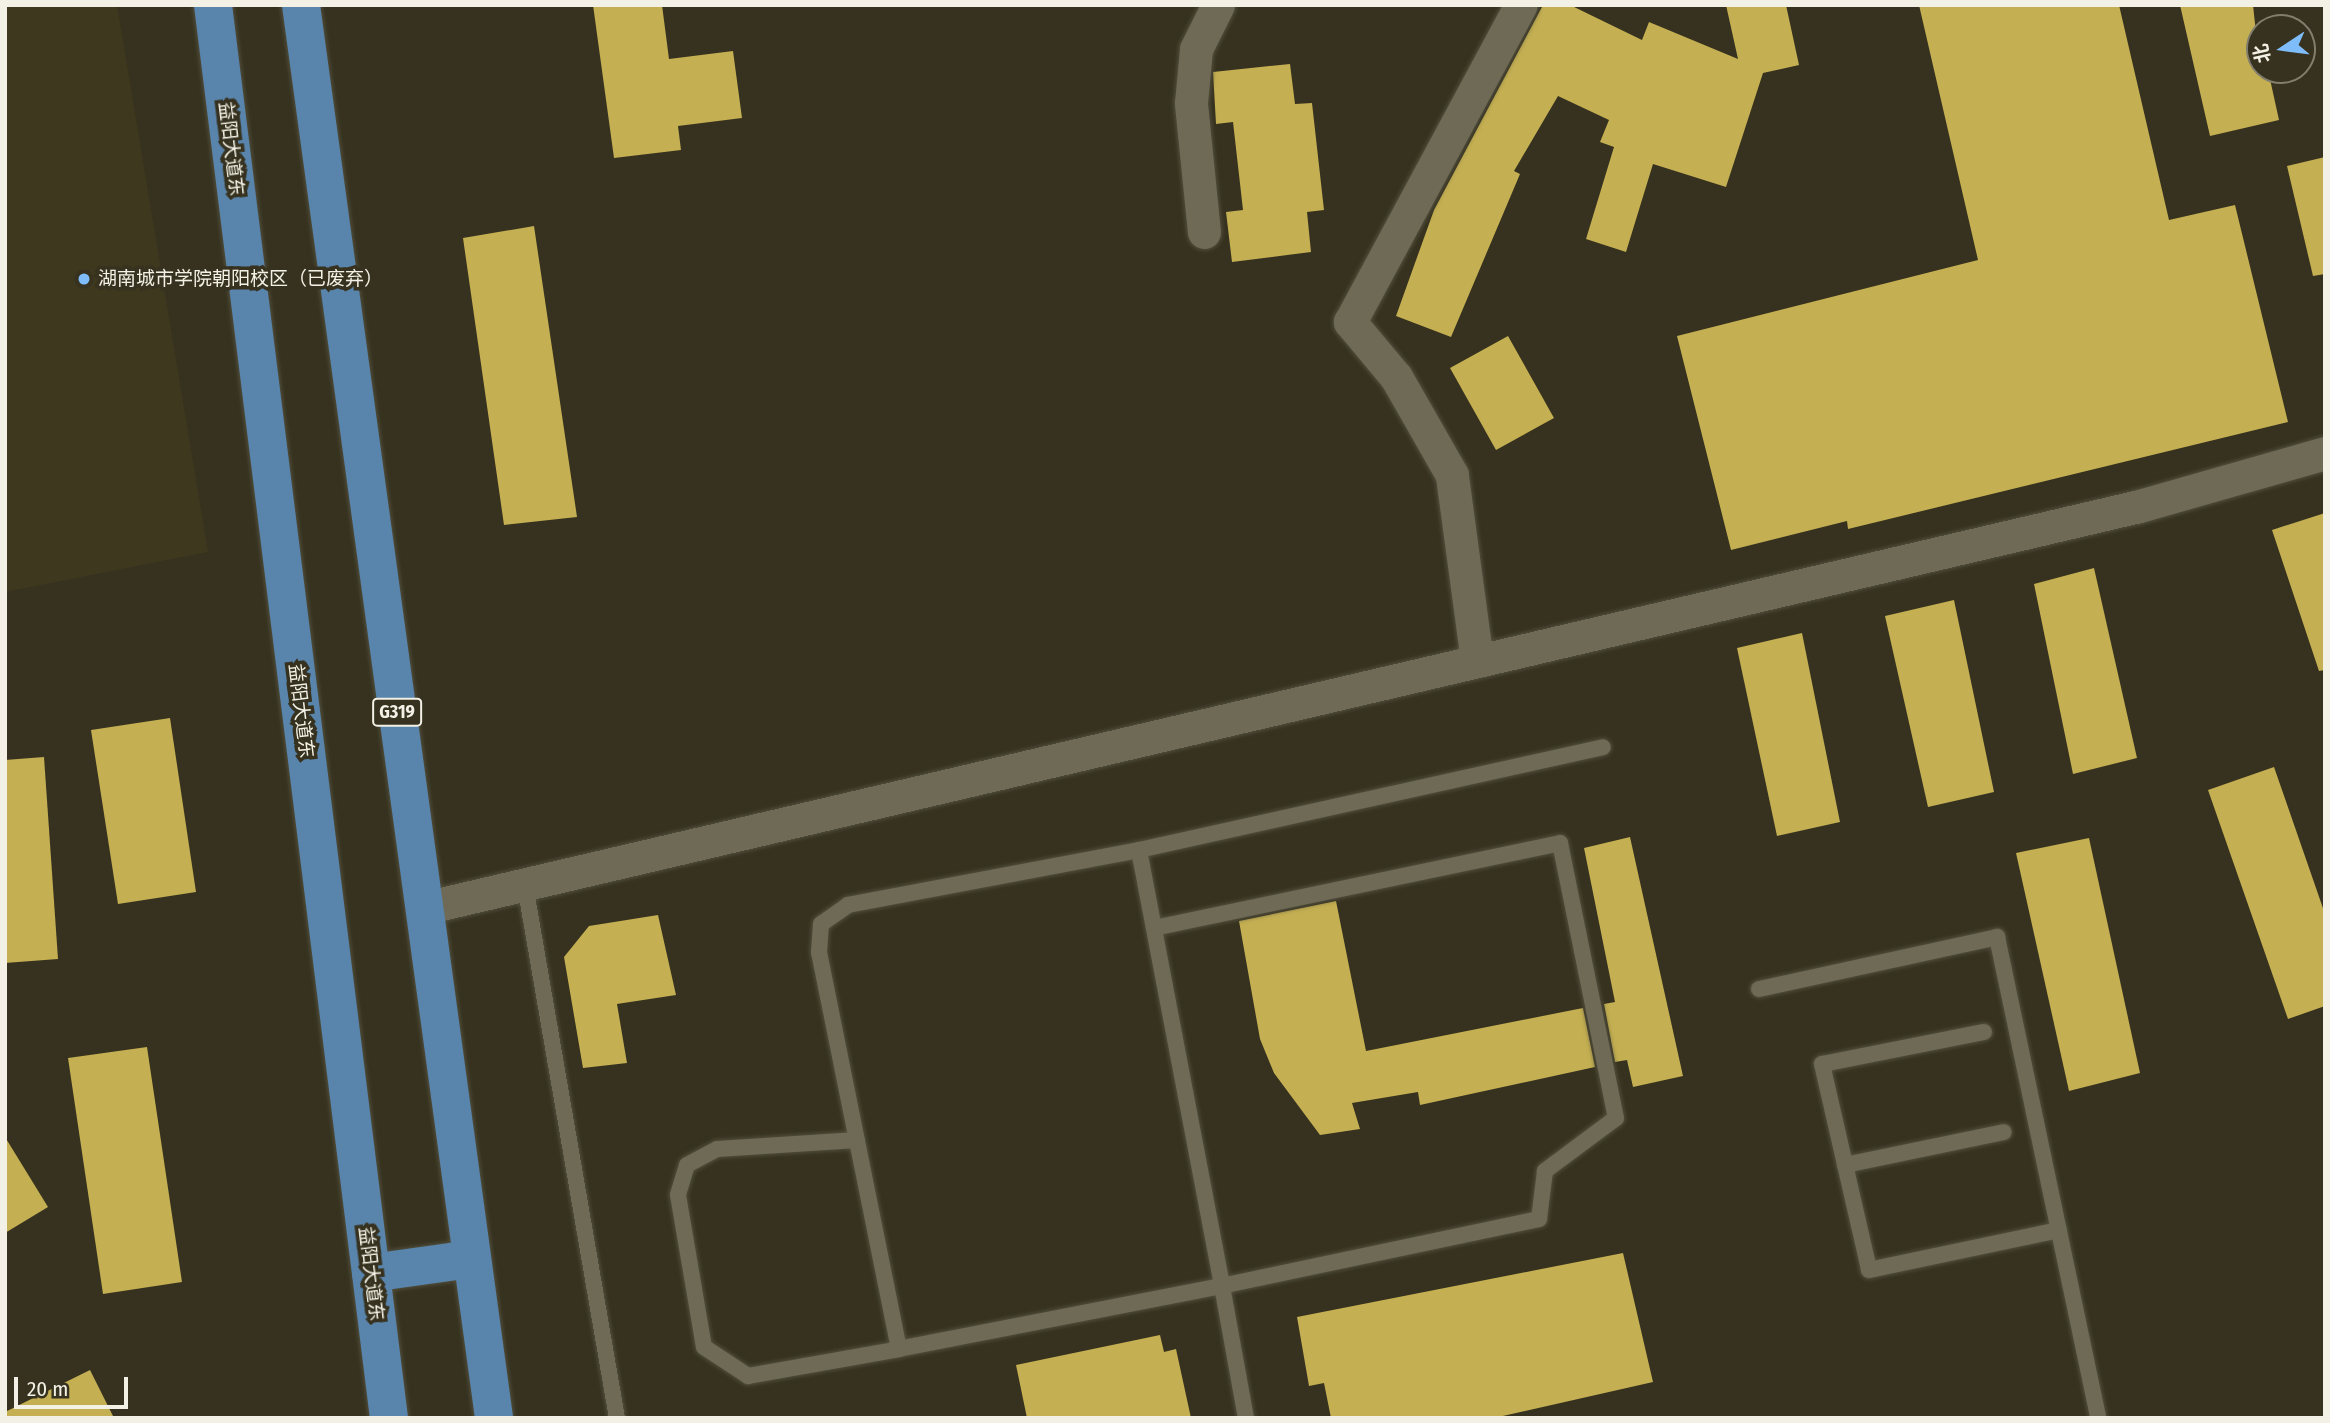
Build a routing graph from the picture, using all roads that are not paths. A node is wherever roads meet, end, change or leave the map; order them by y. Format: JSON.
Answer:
{"nodes":[{"id":1,"x":213,"y":5,"type":"edge"},
{"id":2,"x":301,"y":5,"type":"edge"},
{"id":3,"x":1218,"y":5,"type":"edge"},
{"id":4,"x":1521,"y":5,"type":"edge"},
{"id":5,"x":1204,"y":232,"type":"dead end"},
{"id":6,"x":2325,"y":453,"type":"edge"},
{"id":7,"x":1477,"y":661,"type":"junction"},
{"id":8,"x":1603,"y":747,"type":"dead end"},
{"id":9,"x":1139,"y":850,"type":"junction"},
{"id":10,"x":524,"y":885,"type":"junction"},
{"id":11,"x":424,"y":908,"type":"junction"},
{"id":12,"x":1154,"y":928,"type":"junction"},
{"id":13,"x":1759,"y":989,"type":"dead end"},
{"id":14,"x":1984,"y":1032,"type":"dead end"},
{"id":15,"x":2004,"y":1132,"type":"dead end"},
{"id":16,"x":857,"y":1140,"type":"junction"},
{"id":17,"x":1845,"y":1165,"type":"junction"},
{"id":18,"x":2059,"y":1230,"type":"junction"},
{"id":19,"x":471,"y":1259,"type":"junction"},
{"id":20,"x":371,"y":1273,"type":"junction"},
{"id":21,"x":1222,"y":1286,"type":"junction"},
{"id":22,"x":899,"y":1349,"type":"junction"},
{"id":23,"x":389,"y":1418,"type":"edge"},
{"id":24,"x":494,"y":1418,"type":"edge"},
{"id":25,"x":617,"y":1418,"type":"edge"},
{"id":26,"x":1246,"y":1418,"type":"edge"},
{"id":27,"x":2098,"y":1418,"type":"edge"}],
"edges":[{"from":1,"to":20,"type":"main road","name":"益阳大道东"},
{"from":2,"to":11,"type":"main road","number":"G319"},
{"from":3,"to":5,"type":"street"},
{"from":4,"to":7,"type":"street"},
{"from":6,"to":7,"type":"street"},
{"from":7,"to":10,"type":"street"},
{"from":8,"to":9,"type":"lane"},
{"from":9,"to":12,"type":"lane"},
{"from":9,"to":16,"type":"lane"},
{"from":10,"to":11,"type":"street"},
{"from":10,"to":25,"type":"lane"},
{"from":11,"to":19,"type":"main road","number":"G319"},
{"from":12,"to":21,"type":"lane"},
{"from":12,"to":21,"type":"lane"},
{"from":13,"to":18,"type":"lane"},
{"from":14,"to":17,"type":"lane"},
{"from":15,"to":17,"type":"lane"},
{"from":16,"to":22,"type":"lane"},
{"from":16,"to":22,"type":"lane"},
{"from":17,"to":18,"type":"lane"},
{"from":18,"to":27,"type":"lane"},
{"from":19,"to":20,"type":"main road"},
{"from":19,"to":24,"type":"main road","number":"G319"},
{"from":20,"to":23,"type":"main road","name":"益阳大道东"},
{"from":21,"to":22,"type":"lane"},
{"from":21,"to":26,"type":"lane"}]}
